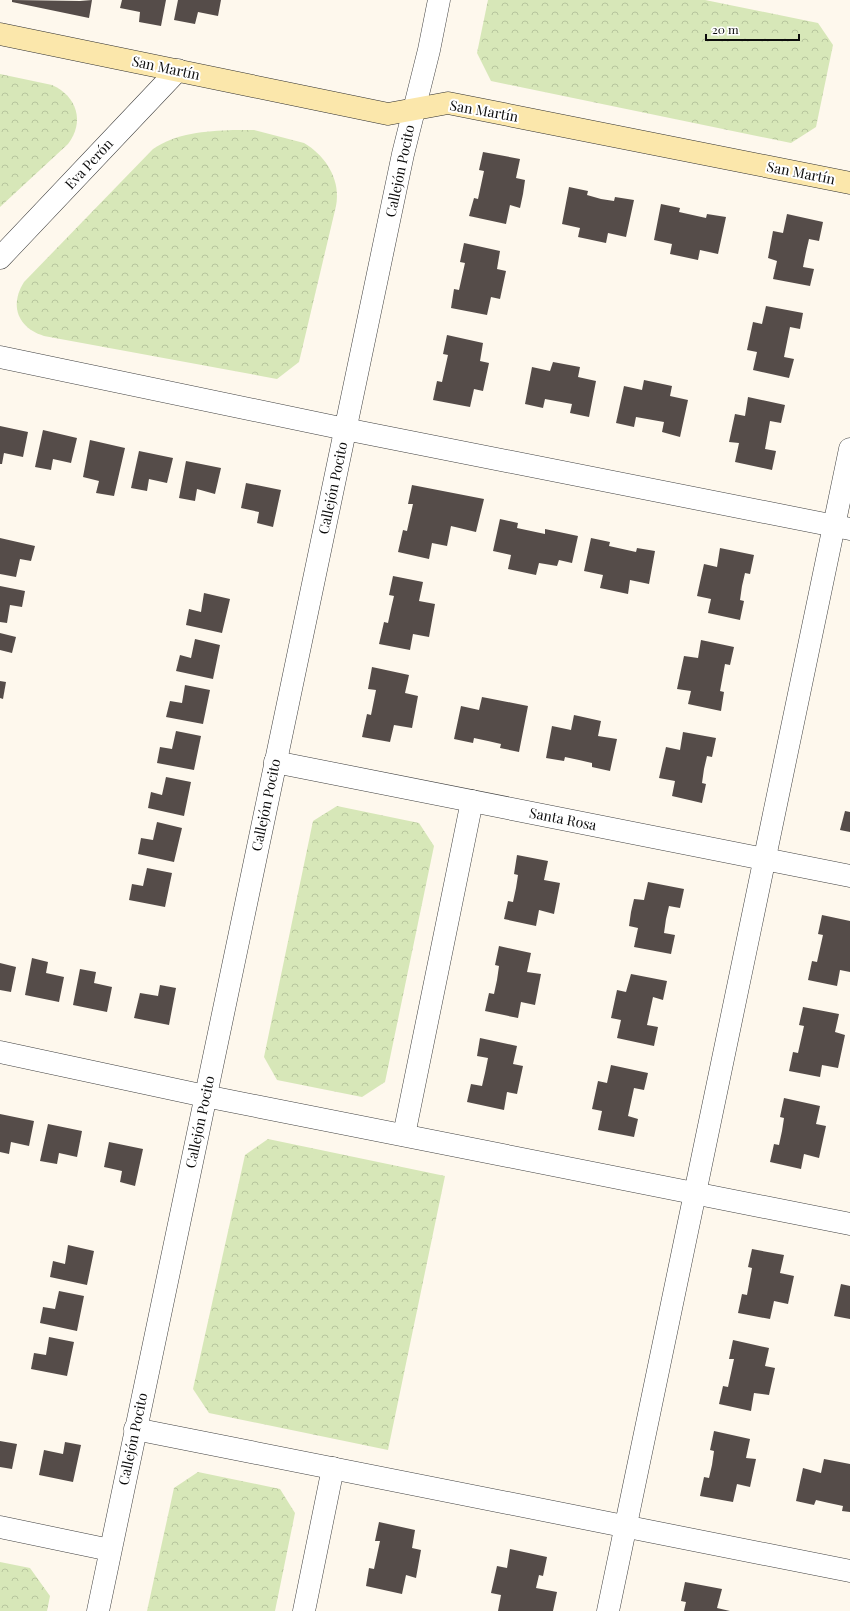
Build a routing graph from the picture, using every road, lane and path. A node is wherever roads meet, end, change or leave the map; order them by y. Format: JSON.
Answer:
{"nodes":[{"id":1,"x":439,"y":0,"type":"edge"},
{"id":2,"x":0,"y":34,"type":"edge"},
{"id":3,"x":178,"y":70,"type":"junction"},
{"id":4,"x":414,"y":109,"type":"junction"},
{"id":5,"x":850,"y":183,"type":"edge"},
{"id":6,"x":0,"y":258,"type":"edge"},
{"id":7,"x":0,"y":358,"type":"edge"},
{"id":8,"x":345,"y":429,"type":"junction"},
{"id":9,"x":850,"y":449,"type":"edge"},
{"id":10,"x":842,"y":527,"type":"edge"},
{"id":11,"x":275,"y":762,"type":"junction"},
{"id":12,"x":472,"y":801,"type":"junction"},
{"id":13,"x":765,"y":859,"type":"junction"},
{"id":14,"x":850,"y":876,"type":"edge"},
{"id":15,"x":0,"y":1052,"type":"edge"},
{"id":16,"x":205,"y":1096,"type":"junction"},
{"id":17,"x":404,"y":1135,"type":"junction"},
{"id":18,"x":695,"y":1193,"type":"junction"},
{"id":19,"x":850,"y":1224,"type":"edge"},
{"id":20,"x":135,"y":1429,"type":"junction"},
{"id":21,"x":332,"y":1468,"type":"junction"},
{"id":22,"x":0,"y":1527,"type":"edge"},
{"id":23,"x":626,"y":1527,"type":"junction"},
{"id":24,"x":110,"y":1550,"type":"junction"},
{"id":25,"x":850,"y":1571,"type":"edge"},
{"id":26,"x":98,"y":1611,"type":"edge"},
{"id":27,"x":304,"y":1611,"type":"edge"},
{"id":28,"x":608,"y":1611,"type":"edge"}],
"edges":[{"from":1,"to":4,"type":"street","name":"Callejón Pocito"},
{"from":2,"to":3,"type":"street","name":"San Martín"},
{"from":3,"to":4,"type":"street","name":"San Martín"},
{"from":3,"to":6,"type":"street","name":"Eva Perón"},
{"from":4,"to":5,"type":"street","name":"San Martín"},
{"from":4,"to":8,"type":"street","name":"Callejón Pocito"},
{"from":7,"to":8,"type":"street"},
{"from":8,"to":10,"type":"street"},
{"from":8,"to":11,"type":"street","name":"Callejón Pocito"},
{"from":9,"to":10,"type":"street"},
{"from":10,"to":13,"type":"street"},
{"from":11,"to":12,"type":"street","name":"Santa Rosa"},
{"from":11,"to":16,"type":"street","name":"Callejón Pocito"},
{"from":12,"to":13,"type":"street","name":"Santa Rosa"},
{"from":12,"to":17,"type":"street"},
{"from":13,"to":14,"type":"street","name":"Santa Rosa"},
{"from":13,"to":18,"type":"street"},
{"from":15,"to":16,"type":"street"},
{"from":16,"to":17,"type":"street"},
{"from":16,"to":20,"type":"street","name":"Callejón Pocito"},
{"from":17,"to":18,"type":"street"},
{"from":18,"to":19,"type":"street"},
{"from":18,"to":23,"type":"street"},
{"from":20,"to":21,"type":"street"},
{"from":20,"to":24,"type":"street","name":"Callejón Pocito"},
{"from":21,"to":23,"type":"street"},
{"from":21,"to":27,"type":"street"},
{"from":22,"to":24,"type":"street"},
{"from":23,"to":25,"type":"street"},
{"from":23,"to":28,"type":"street"},
{"from":24,"to":26,"type":"street","name":"Callejón Pocito"}]}
